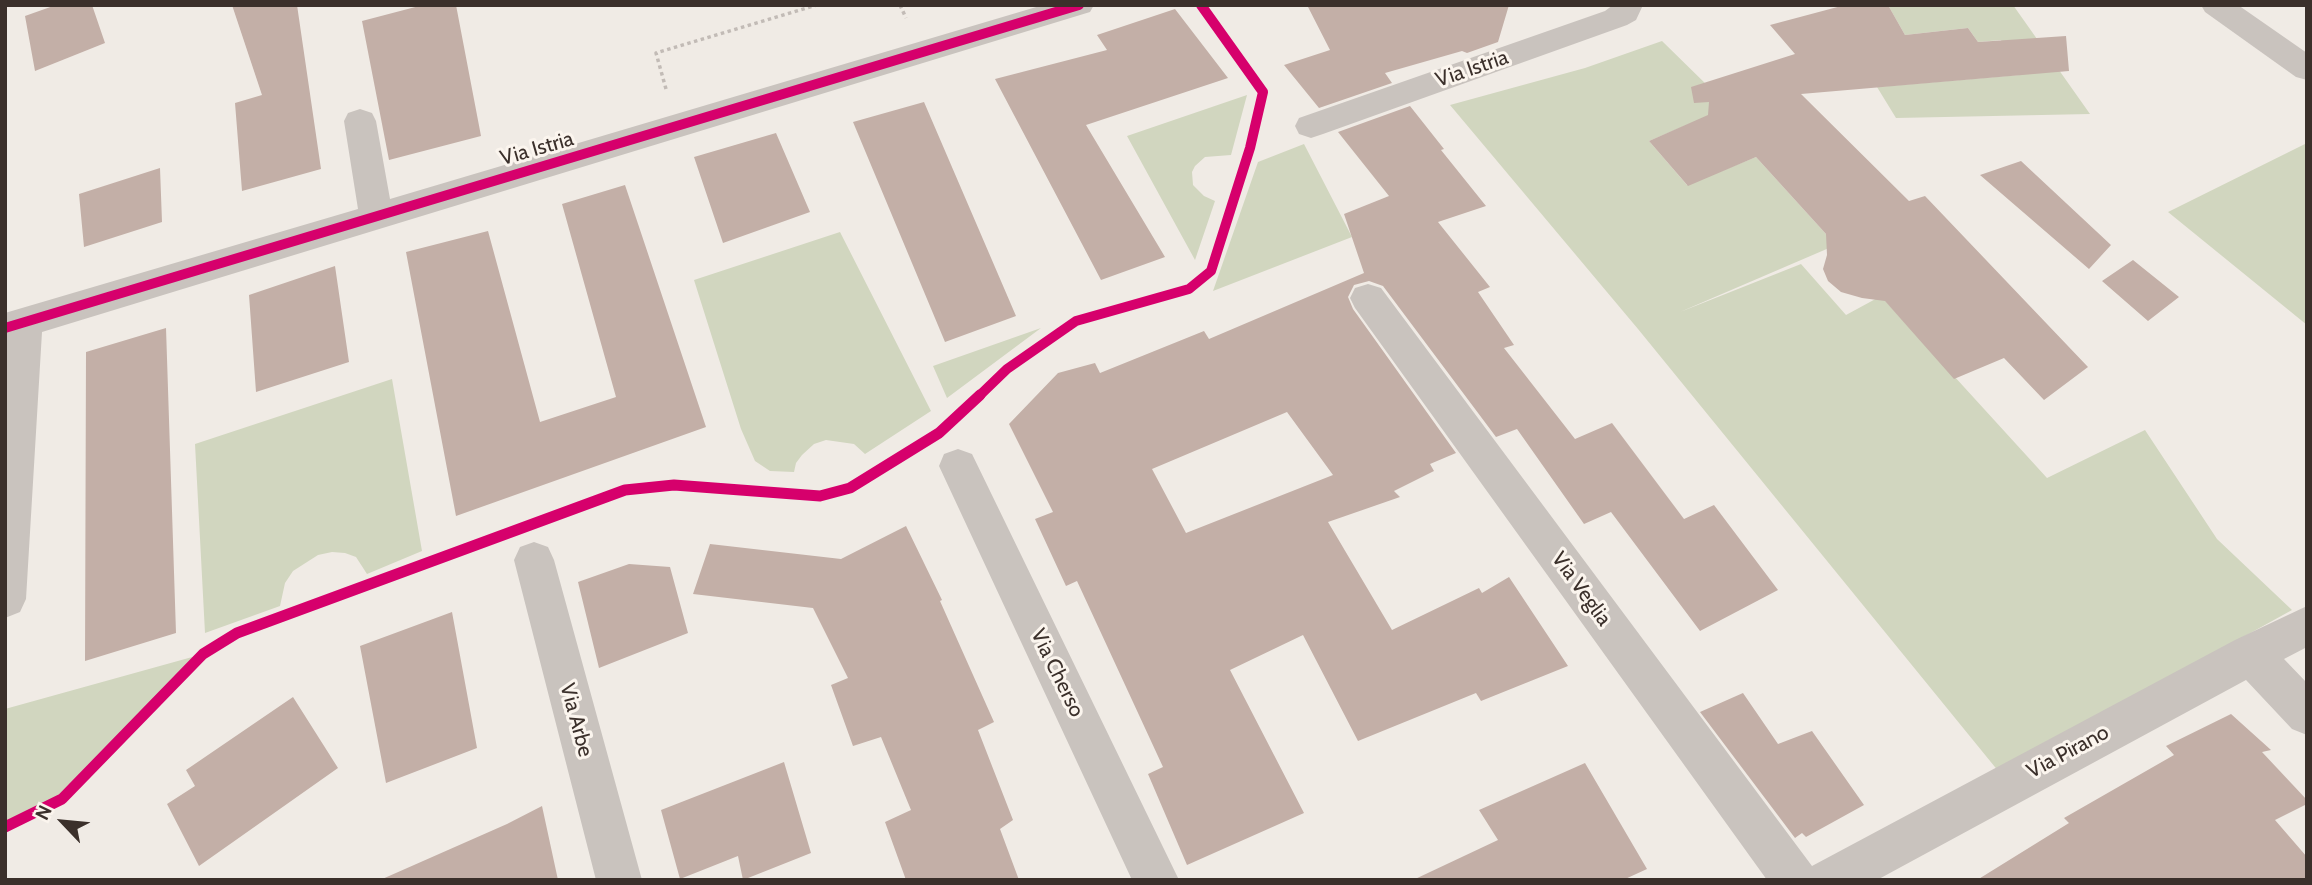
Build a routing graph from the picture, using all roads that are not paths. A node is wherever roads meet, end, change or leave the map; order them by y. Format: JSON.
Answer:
{"nodes":[{"id":1,"x":1079,"y":5,"type":"edge"},
{"id":2,"x":1628,"y":5,"type":"edge"},
{"id":3,"x":2216,"y":5,"type":"edge"},
{"id":4,"x":2307,"y":69,"type":"edge"},
{"id":5,"x":360,"y":121,"type":"dead end"},
{"id":6,"x":1311,"y":125,"type":"dead end"},
{"id":7,"x":376,"y":216,"type":"junction"},
{"id":8,"x":1368,"y":298,"type":"dead end"},
{"id":9,"x":14,"y":326,"type":"edge"},
{"id":10,"x":958,"y":466,"type":"dead end"},
{"id":11,"x":534,"y":560,"type":"dead end"},
{"id":12,"x":5,"y":599,"type":"edge"},
{"id":13,"x":2307,"y":625,"type":"edge"},
{"id":14,"x":2250,"y":654,"type":"junction"},
{"id":15,"x":2307,"y":714,"type":"edge"},
{"id":16,"x":619,"y":880,"type":"edge"},
{"id":17,"x":1156,"y":880,"type":"edge"},
{"id":18,"x":1795,"y":880,"type":"edge"},
{"id":19,"x":1830,"y":880,"type":"edge"}],
"edges":[{"from":1,"to":7,"type":"street","name":"Via Istria"},
{"from":2,"to":6,"type":"street","name":"Via Istria"},
{"from":3,"to":4,"type":"street"},
{"from":5,"to":7,"type":"street"},
{"from":7,"to":9,"type":"street","name":"Via Istria"},
{"from":8,"to":18,"type":"street","name":"Via Veglia"},
{"from":9,"to":12,"type":"street"},
{"from":10,"to":17,"type":"street","name":"Via Cherso"},
{"from":11,"to":16,"type":"street","name":"Via Arbe"},
{"from":13,"to":14,"type":"street","name":"Via Pirano"},
{"from":14,"to":15,"type":"street"},
{"from":14,"to":19,"type":"street","name":"Via Pirano"}]}
